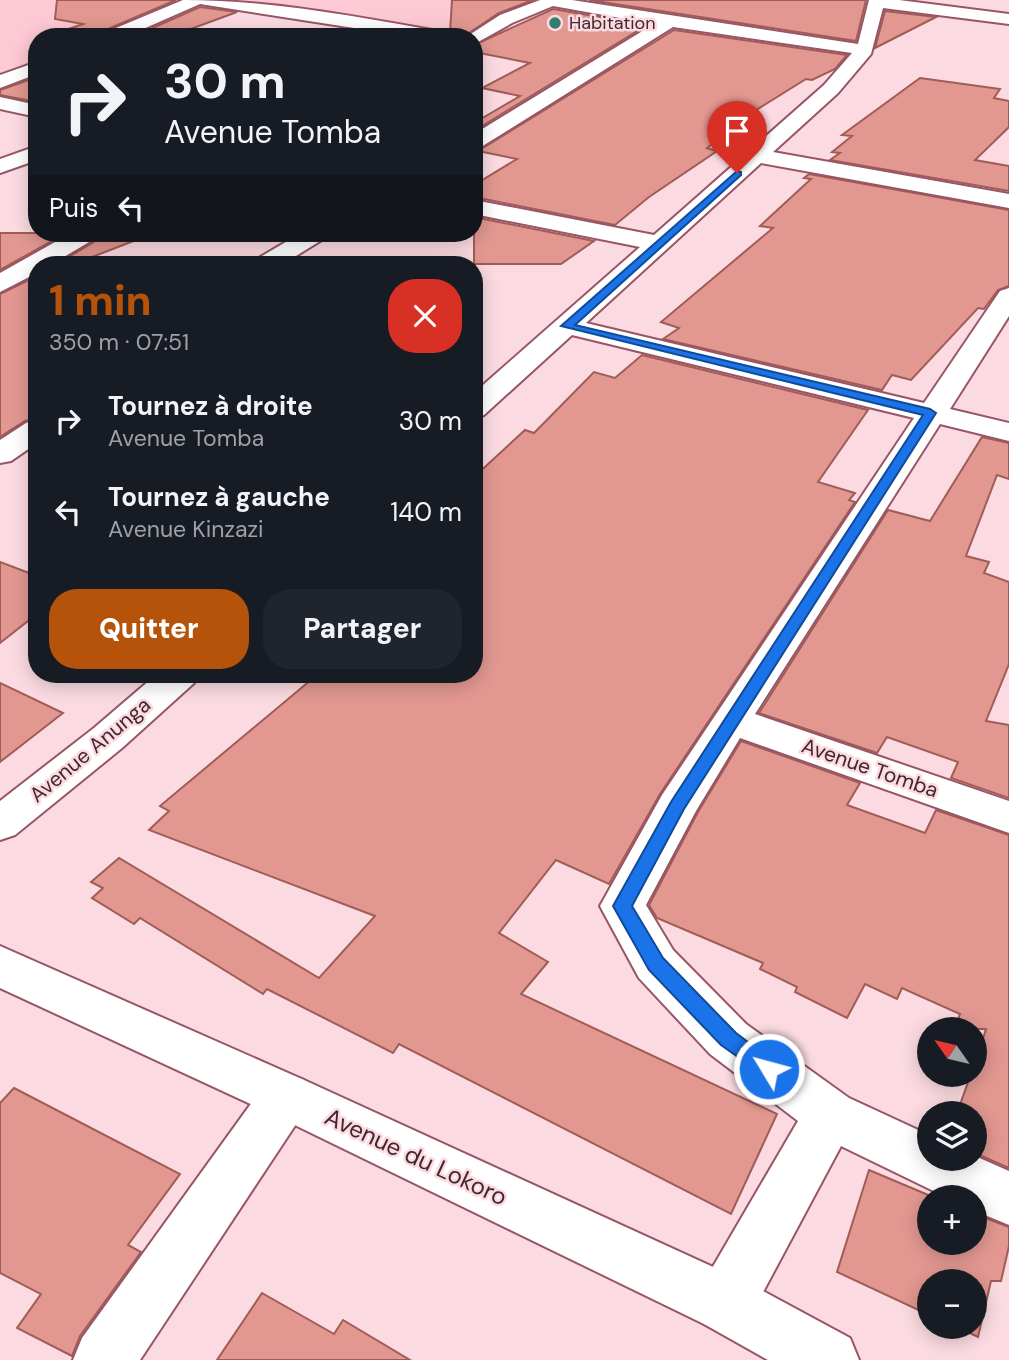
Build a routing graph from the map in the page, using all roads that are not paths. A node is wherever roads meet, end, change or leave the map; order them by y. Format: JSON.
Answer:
{"nodes":[{"id":1,"x":200,"y":0,"type":"edge"},
{"id":2,"x":554,"y":0,"type":"edge"},
{"id":3,"x":877,"y":1,"type":"edge"},
{"id":4,"x":331,"y":17,"type":"junction"},
{"id":5,"x":1009,"y":19,"type":"edge"},
{"id":6,"x":671,"y":21,"type":"junction"},
{"id":7,"x":132,"y":28,"type":"edge"},
{"id":8,"x":307,"y":28,"type":"edge"},
{"id":9,"x":393,"y":28,"type":"edge"},
{"id":10,"x":483,"y":32,"type":"edge"},
{"id":11,"x":865,"y":50,"type":"junction"},
{"id":12,"x":28,"y":70,"type":"edge"},
{"id":13,"x":0,"y":82,"type":"edge"},
{"id":14,"x":0,"y":103,"type":"edge"},
{"id":15,"x":28,"y":109,"type":"edge"},
{"id":16,"x":483,"y":137,"type":"edge"},
{"id":17,"x":28,"y":156,"type":"edge"},
{"id":18,"x":758,"y":156,"type":"junction"},
{"id":19,"x":0,"y":167,"type":"edge"},
{"id":20,"x":1009,"y":201,"type":"edge"},
{"id":21,"x":483,"y":210,"type":"edge"},
{"id":22,"x":72,"y":242,"type":"edge"},
{"id":23,"x":302,"y":242,"type":"edge"},
{"id":24,"x":657,"y":243,"type":"junction"},
{"id":25,"x":48,"y":256,"type":"edge"},
{"id":26,"x":279,"y":256,"type":"edge"},
{"id":27,"x":28,"y":268,"type":"edge"},
{"id":28,"x":0,"y":284,"type":"edge"},
{"id":29,"x":1009,"y":296,"type":"edge"},
{"id":30,"x":567,"y":326,"type":"junction"},
{"id":31,"x":483,"y":401,"type":"edge"},
{"id":32,"x":930,"y":413,"type":"junction"},
{"id":33,"x":1009,"y":432,"type":"edge"},
{"id":34,"x":28,"y":435,"type":"edge"},
{"id":35,"x":0,"y":454,"type":"edge"},
{"id":36,"x":170,"y":683,"type":"edge"},
{"id":37,"x":731,"y":720,"type":"junction"},
{"id":38,"x":1009,"y":817,"type":"edge"},
{"id":39,"x":0,"y":824,"type":"edge"},
{"id":40,"x":0,"y":965,"type":"edge"},
{"id":41,"x":286,"y":1096,"type":"junction"},
{"id":42,"x":830,"y":1115,"type":"junction"},
{"id":43,"x":1009,"y":1199,"type":"edge"},
{"id":44,"x":725,"y":1303,"type":"junction"},
{"id":45,"x":813,"y":1356,"type":"edge"},
{"id":46,"x":104,"y":1360,"type":"edge"}],
"edges":[{"from":1,"to":4,"type":"street"},
{"from":1,"to":7,"type":"street"},
{"from":2,"to":6,"type":"street"},
{"from":2,"to":10,"type":"street"},
{"from":3,"to":5,"type":"street"},
{"from":3,"to":11,"type":"street"},
{"from":4,"to":8,"type":"street"},
{"from":4,"to":9,"type":"street"},
{"from":6,"to":11,"type":"street"},
{"from":6,"to":16,"type":"street"},
{"from":11,"to":18,"type":"street"},
{"from":12,"to":13,"type":"street"},
{"from":14,"to":15,"type":"street"},
{"from":17,"to":19,"type":"street"},
{"from":18,"to":20,"type":"street"},
{"from":18,"to":24,"type":"street"},
{"from":21,"to":24,"type":"street"},
{"from":22,"to":25,"type":"street"},
{"from":23,"to":26,"type":"street"},
{"from":24,"to":30,"type":"street"},
{"from":27,"to":28,"type":"street"},
{"from":29,"to":32,"type":"street"},
{"from":30,"to":31,"type":"street"},
{"from":30,"to":32,"type":"street"},
{"from":32,"to":33,"type":"street"},
{"from":32,"to":37,"type":"street"},
{"from":34,"to":35,"type":"street"},
{"from":36,"to":39,"type":"street","name":"Avenue Anunga"},
{"from":37,"to":38,"type":"street","name":"Avenue Tomba"},
{"from":37,"to":42,"type":"street"},
{"from":40,"to":41,"type":"street","name":"Avenue du Lokoro"},
{"from":41,"to":44,"type":"street","name":"Avenue du Lokoro"},
{"from":41,"to":46,"type":"street"},
{"from":42,"to":43,"type":"street"},
{"from":42,"to":44,"type":"street"},
{"from":44,"to":45,"type":"street","name":"Avenue du Lokoro"}]}
